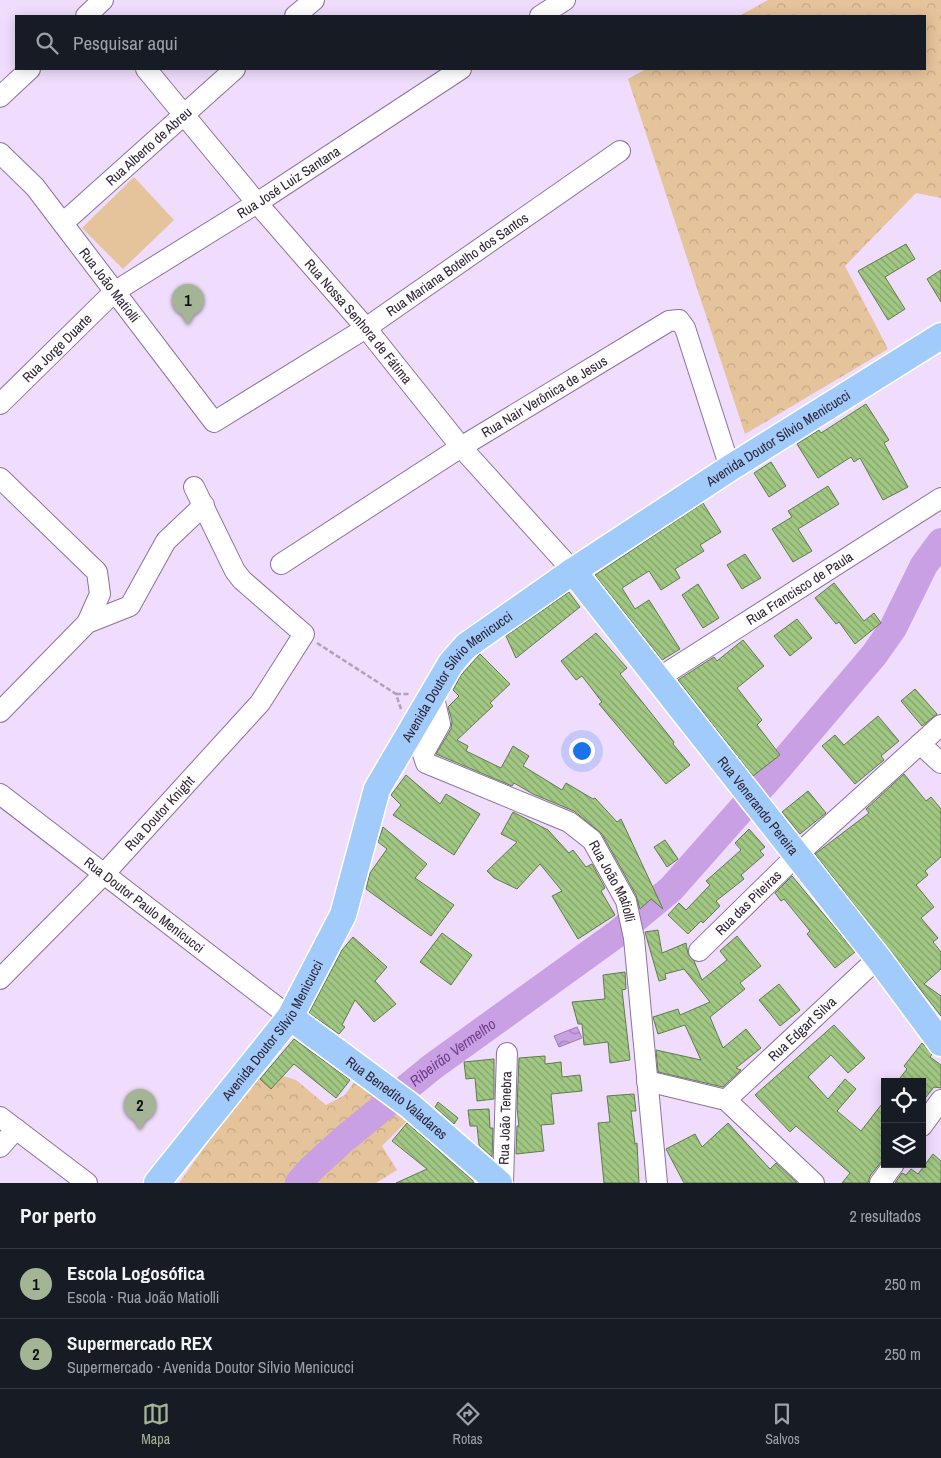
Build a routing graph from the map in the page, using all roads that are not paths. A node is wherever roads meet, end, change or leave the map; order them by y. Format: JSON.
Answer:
{"nodes":[{"id":1,"x":314,"y":0,"type":"edge"},
{"id":2,"x":565,"y":0,"type":"edge"},
{"id":3,"x":296,"y":15,"type":"edge"},
{"id":4,"x":542,"y":15,"type":"edge"},
{"id":5,"x":29,"y":70,"type":"edge"},
{"id":6,"x":147,"y":70,"type":"edge"},
{"id":7,"x":234,"y":70,"type":"edge"},
{"id":8,"x":459,"y":70,"type":"edge"},
{"id":9,"x":0,"y":97,"type":"edge"},
{"id":10,"x":183,"y":114,"type":"junction"},
{"id":11,"x":620,"y":151,"type":"dead end"},
{"id":12,"x":0,"y":153,"type":"edge"},
{"id":13,"x":257,"y":203,"type":"junction"},
{"id":14,"x":63,"y":223,"type":"junction"},
{"id":15,"x":114,"y":292,"type":"junction"},
{"id":16,"x":366,"y":328,"type":"junction"},
{"id":17,"x":941,"y":336,"type":"edge"},
{"id":18,"x":0,"y":404,"type":"edge"},
{"id":19,"x":214,"y":422,"type":"joint"},
{"id":20,"x":461,"y":447,"type":"junction"},
{"id":21,"x":730,"y":468,"type":"junction"},
{"id":22,"x":0,"y":478,"type":"edge"},
{"id":23,"x":194,"y":486,"type":"dead end"},
{"id":24,"x":941,"y":498,"type":"edge"},
{"id":25,"x":204,"y":505,"type":"junction"},
{"id":26,"x":281,"y":564,"type":"dead end"},
{"id":27,"x":573,"y":571,"type":"junction"},
{"id":28,"x":87,"y":623,"type":"junction"},
{"id":29,"x":657,"y":679,"type":"junction"},
{"id":30,"x":433,"y":693,"type":"junction"},
{"id":31,"x":0,"y":712,"type":"edge"},
{"id":32,"x":941,"y":725,"type":"edge"},
{"id":33,"x":920,"y":744,"type":"junction"},
{"id":34,"x":941,"y":764,"type":"edge"},
{"id":35,"x":0,"y":794,"type":"edge"},
{"id":36,"x":797,"y":855,"type":"junction"},
{"id":37,"x":104,"y":873,"type":"junction"},
{"id":38,"x":699,"y":951,"type":"dead end"},
{"id":39,"x":878,"y":958,"type":"junction"},
{"id":40,"x":0,"y":979,"type":"edge"},
{"id":41,"x":290,"y":1017,"type":"junction"},
{"id":42,"x":941,"y":1043,"type":"edge"},
{"id":43,"x":507,"y":1053,"type":"dead end"},
{"id":44,"x":647,"y":1081,"type":"junction"},
{"id":45,"x":726,"y":1100,"type":"junction"},
{"id":46,"x":941,"y":1100,"type":"edge"},
{"id":47,"x":8,"y":1123,"type":"edge"},
{"id":48,"x":924,"y":1123,"type":"edge"},
{"id":49,"x":0,"y":1147,"type":"edge"},
{"id":50,"x":891,"y":1168,"type":"edge"},
{"id":51,"x":87,"y":1183,"type":"edge"},
{"id":52,"x":157,"y":1183,"type":"edge"},
{"id":53,"x":499,"y":1183,"type":"edge"},
{"id":54,"x":503,"y":1183,"type":"edge"},
{"id":55,"x":657,"y":1183,"type":"edge"},
{"id":56,"x":814,"y":1183,"type":"edge"},
{"id":57,"x":880,"y":1183,"type":"edge"}],
"edges":[{"from":1,"to":3,"type":"street"},
{"from":2,"to":4,"type":"street"},
{"from":5,"to":9,"type":"street"},
{"from":6,"to":10,"type":"street","name":"Rua Nossa Senhora de Fátima"},
{"from":7,"to":10,"type":"street","name":"Rua Alberto de Abreu"},
{"from":8,"to":13,"type":"street","name":"Rua José Luiz Santana"},
{"from":10,"to":13,"type":"street","name":"Rua Nossa Senhora de Fátima"},
{"from":10,"to":14,"type":"street","name":"Rua Alberto de Abreu"},
{"from":11,"to":16,"type":"street","name":"Rua Mariana Botelho dos Santos"},
{"from":12,"to":14,"type":"street","name":"Rua João Matiolli"},
{"from":13,"to":15,"type":"street","name":"Rua José Luiz Santana"},
{"from":13,"to":16,"type":"street","name":"Rua Nossa Senhora de Fátima"},
{"from":14,"to":15,"type":"street","name":"Rua João Matiolli"},
{"from":15,"to":18,"type":"street","name":"Rua Jorge Duarte"},
{"from":15,"to":19,"type":"street","name":"Rua João Matiolli"},
{"from":16,"to":19,"type":"street","name":"Rua Mariana Botelho dos Santos"},
{"from":16,"to":20,"type":"street","name":"Rua Nossa Senhora de Fátima"},
{"from":17,"to":21,"type":"main road","name":"Avenida Doutor Sílvio Menicucci"},
{"from":20,"to":21,"type":"street","name":"Rua Nair Verônica de Jesus"},
{"from":20,"to":26,"type":"street","name":"Rua Nair Verônica de Jesus"},
{"from":20,"to":27,"type":"street","name":"Rua Nossa Senhora de Fátima"},
{"from":21,"to":27,"type":"main road","name":"Avenida Doutor Sílvio Menicucci"},
{"from":22,"to":28,"type":"street"},
{"from":23,"to":25,"type":"street"},
{"from":24,"to":29,"type":"street","name":"Rua Francisco de Paula"},
{"from":25,"to":28,"type":"street"},
{"from":25,"to":37,"type":"street","name":"Rua Doutor Knight"},
{"from":27,"to":29,"type":"main road","name":"Rua Venerando Pereira"},
{"from":27,"to":30,"type":"main road","name":"Avenida Doutor Sílvio Menicucci"},
{"from":28,"to":31,"type":"street"},
{"from":29,"to":36,"type":"main road","name":"Rua Venerando Pereira"},
{"from":30,"to":41,"type":"main road","name":"Avenida Doutor Sílvio Menicucci"},
{"from":30,"to":44,"type":"street","name":"Rua João Matiolli"},
{"from":32,"to":33,"type":"street","name":"Rua das Piteiras"},
{"from":33,"to":34,"type":"street"},
{"from":33,"to":36,"type":"street","name":"Rua das Piteiras"},
{"from":35,"to":37,"type":"street","name":"Rua Doutor Paulo Menicucci"},
{"from":36,"to":38,"type":"street","name":"Rua das Piteiras"},
{"from":36,"to":39,"type":"main road","name":"Rua Venerando Pereira"},
{"from":37,"to":40,"type":"street","name":"Rua Doutor Knight"},
{"from":37,"to":41,"type":"street","name":"Rua Doutor Paulo Menicucci"},
{"from":39,"to":42,"type":"main road","name":"Rua Venerando Pereira"},
{"from":39,"to":45,"type":"street","name":"Rua Edgart Silva"},
{"from":41,"to":52,"type":"main road","name":"Avenida Doutor Sílvio Menicucci"},
{"from":41,"to":53,"type":"main road","name":"Rua Benedito Valadares"},
{"from":43,"to":54,"type":"street","name":"Rua João Tenebra"},
{"from":44,"to":45,"type":"street"},
{"from":44,"to":55,"type":"street","name":"Rua João Matiolli"},
{"from":45,"to":56,"type":"street"},
{"from":46,"to":48,"type":"street"},
{"from":47,"to":49,"type":"street"},
{"from":47,"to":51,"type":"street"},
{"from":50,"to":57,"type":"street"}]}
